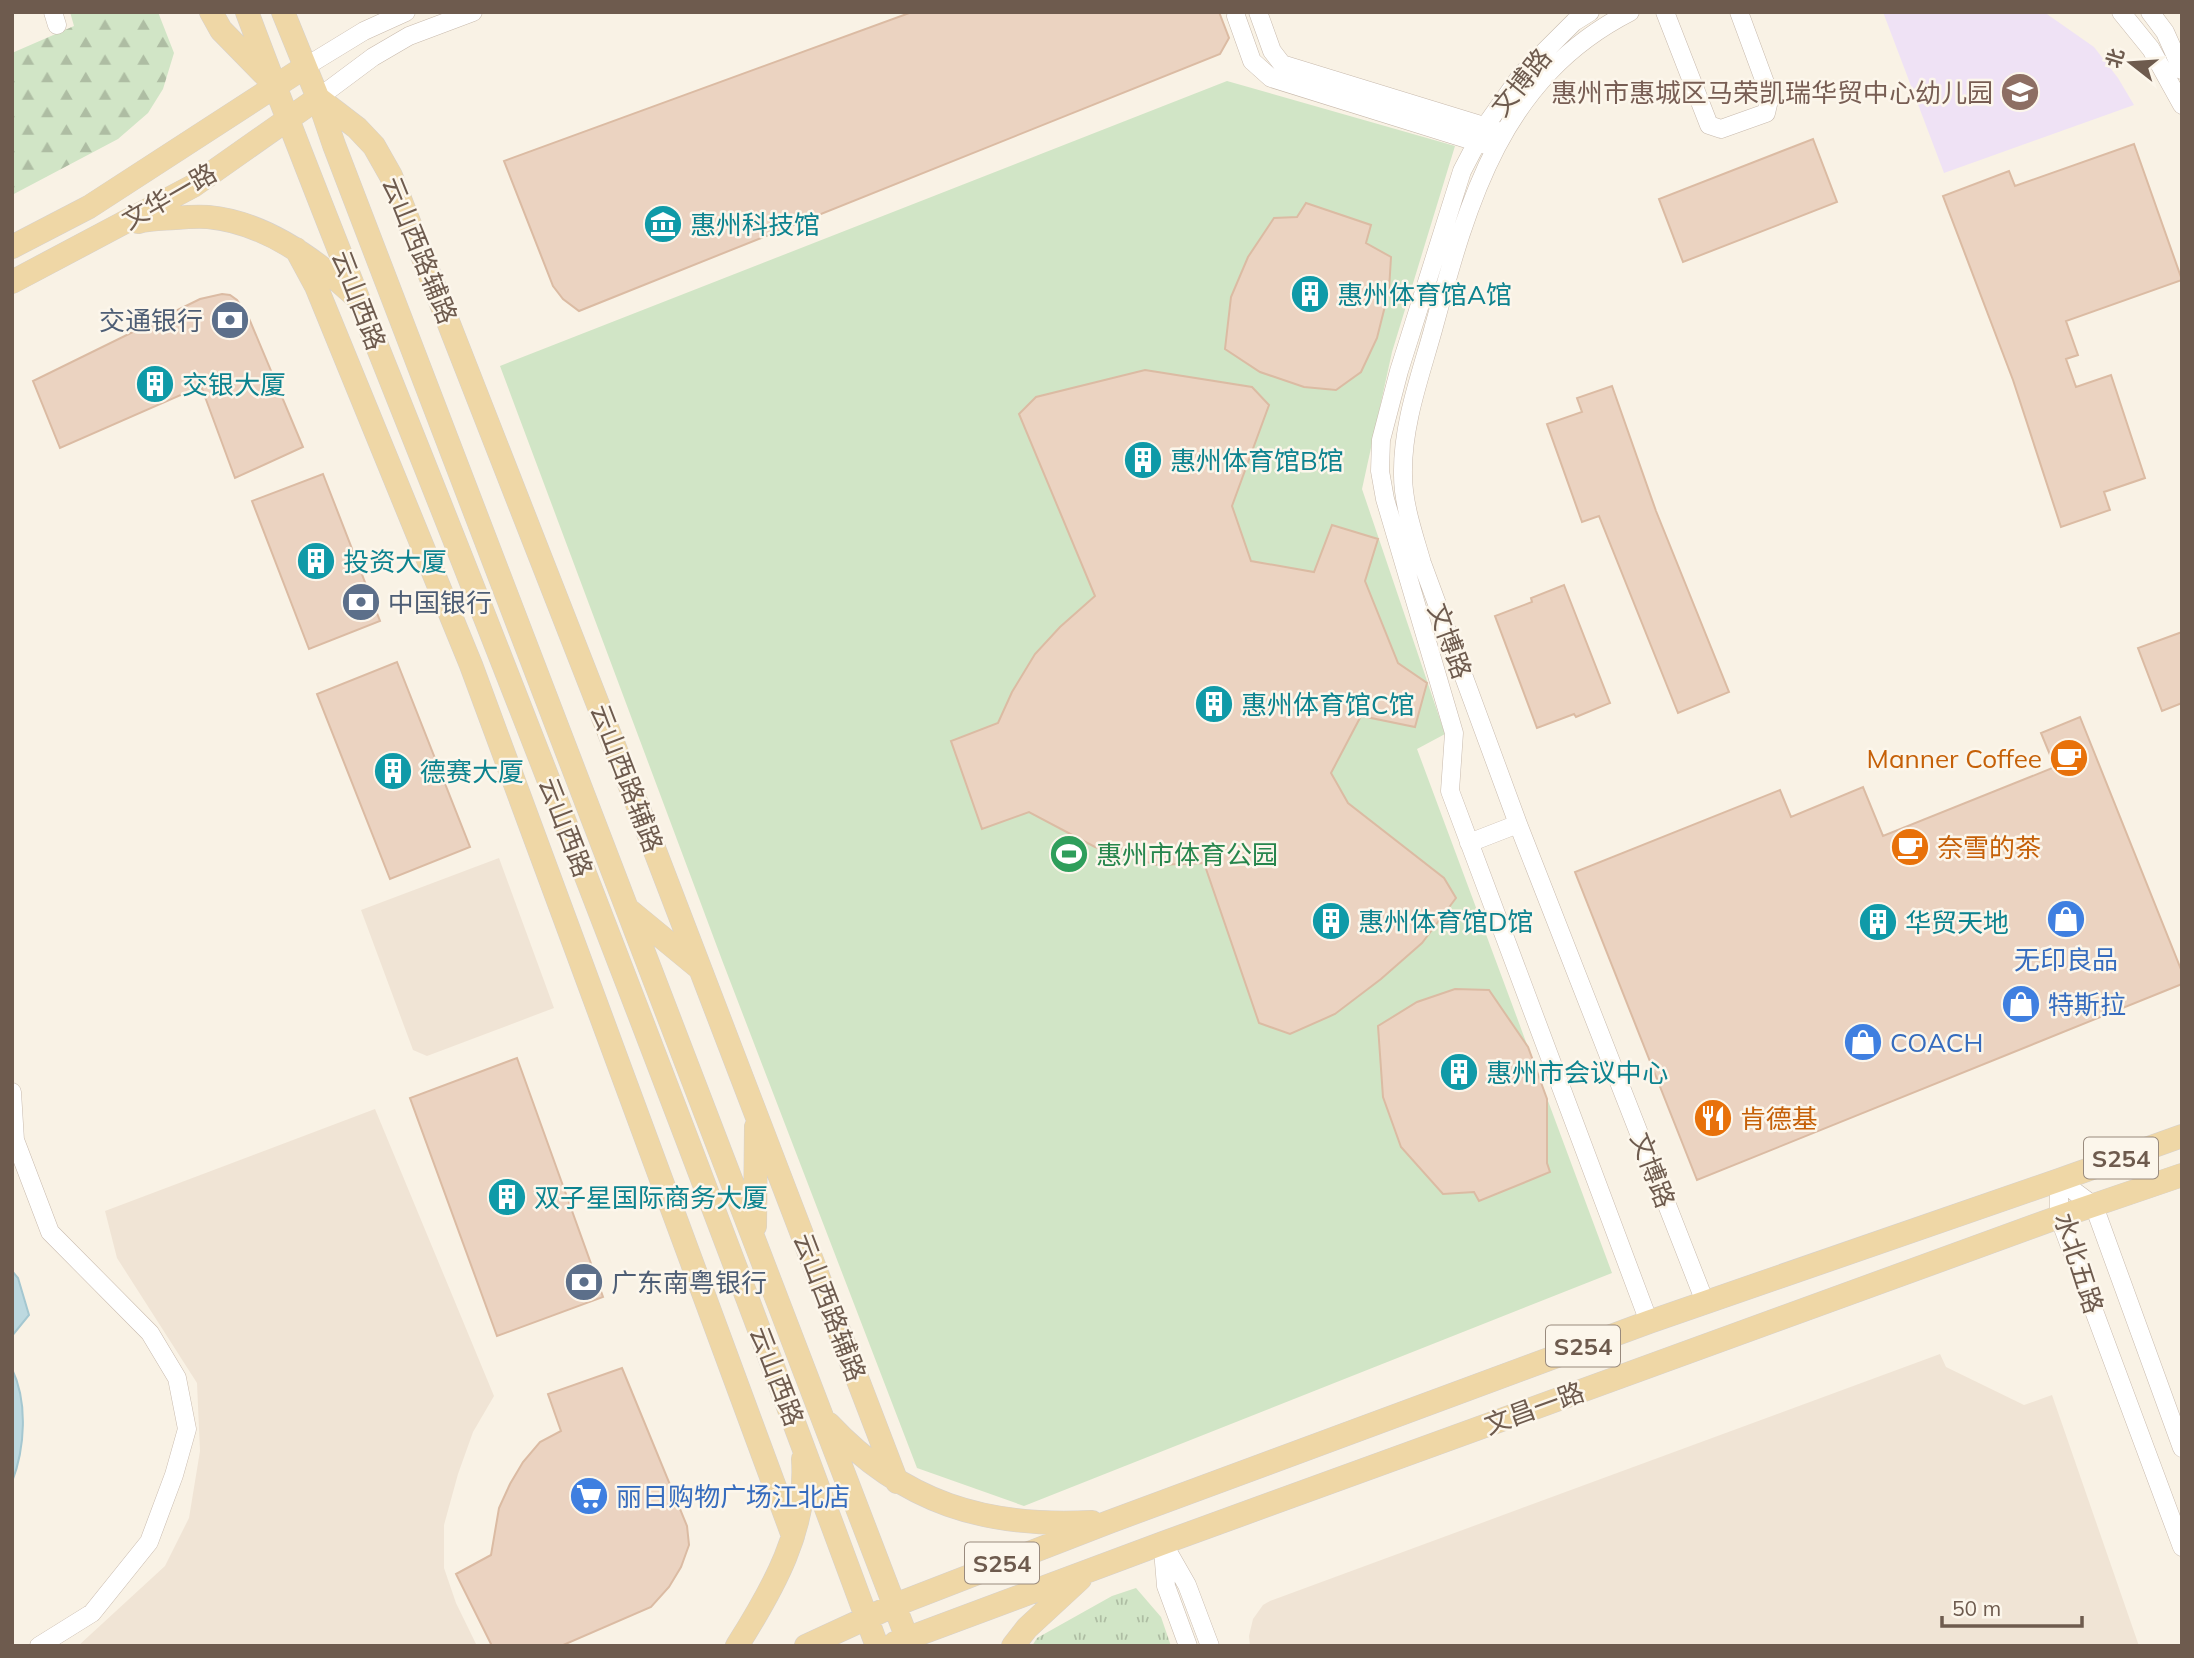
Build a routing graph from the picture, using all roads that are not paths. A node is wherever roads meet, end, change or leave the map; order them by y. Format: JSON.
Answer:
{"nodes":[{"id":1,"x":211,"y":12,"type":"edge"},
{"id":2,"x":247,"y":12,"type":"edge"},
{"id":3,"x":283,"y":12,"type":"edge"},
{"id":4,"x":406,"y":12,"type":"edge"},
{"id":5,"x":473,"y":12,"type":"edge"},
{"id":6,"x":1258,"y":12,"type":"edge"},
{"id":7,"x":1590,"y":12,"type":"edge"},
{"id":8,"x":1630,"y":12,"type":"edge"},
{"id":9,"x":1665,"y":12,"type":"edge"},
{"id":10,"x":1738,"y":12,"type":"edge"},
{"id":11,"x":2121,"y":12,"type":"edge"},
{"id":12,"x":2150,"y":12,"type":"edge"},
{"id":13,"x":1236,"y":16,"type":"dead end"},
{"id":14,"x":304,"y":67,"type":"junction"},
{"id":15,"x":2182,"y":70,"type":"edge"},
{"id":16,"x":276,"y":87,"type":"junction"},
{"id":17,"x":318,"y":99,"type":"junction"},
{"id":18,"x":2182,"y":105,"type":"edge"},
{"id":19,"x":288,"y":119,"type":"junction"},
{"id":20,"x":1486,"y":125,"type":"junction"},
{"id":21,"x":1500,"y":140,"type":"junction"},
{"id":22,"x":1478,"y":144,"type":"junction"},
{"id":23,"x":114,"y":228,"type":"junction"},
{"id":24,"x":12,"y":247,"type":"edge"},
{"id":25,"x":296,"y":249,"type":"junction"},
{"id":26,"x":12,"y":282,"type":"edge"},
{"id":27,"x":358,"y":299,"type":"junction"},
{"id":28,"x":469,"y":577,"type":"junction"},
{"id":29,"x":471,"y":665,"type":"junction"},
{"id":30,"x":520,"y":797,"type":"junction"},
{"id":31,"x":1518,"y":824,"type":"junction"},
{"id":32,"x":1469,"y":843,"type":"junction"},
{"id":33,"x":584,"y":872,"type":"junction"},
{"id":34,"x":628,"y":909,"type":"junction"},
{"id":35,"x":701,"y":970,"type":"junction"},
{"id":36,"x":12,"y":1092,"type":"edge"},
{"id":37,"x":757,"y":1115,"type":"junction"},
{"id":38,"x":2182,"y":1136,"type":"edge"},
{"id":39,"x":2182,"y":1175,"type":"edge"},
{"id":40,"x":2059,"y":1180,"type":"junction"},
{"id":41,"x":2094,"y":1206,"type":"junction"},
{"id":42,"x":2059,"y":1217,"type":"junction"},
{"id":43,"x":755,"y":1240,"type":"junction"},
{"id":44,"x":1705,"y":1302,"type":"junction"},
{"id":45,"x":1649,"y":1322,"type":"junction"},
{"id":46,"x":823,"y":1417,"type":"junction"},
{"id":47,"x":802,"y":1442,"type":"junction"},
{"id":48,"x":2182,"y":1448,"type":"edge"},
{"id":49,"x":897,"y":1482,"type":"junction"},
{"id":50,"x":1109,"y":1521,"type":"junction"},
{"id":51,"x":793,"y":1536,"type":"junction"},
{"id":52,"x":1163,"y":1543,"type":"junction"},
{"id":53,"x":2182,"y":1547,"type":"edge"},
{"id":54,"x":1091,"y":1570,"type":"junction"},
{"id":55,"x":895,"y":1605,"type":"junction"},
{"id":56,"x":866,"y":1617,"type":"junction"},
{"id":57,"x":902,"y":1643,"type":"edge"},
{"id":58,"x":39,"y":1646,"type":"edge"},
{"id":59,"x":737,"y":1646,"type":"edge"},
{"id":60,"x":806,"y":1646,"type":"edge"},
{"id":61,"x":877,"y":1646,"type":"edge"},
{"id":62,"x":1013,"y":1646,"type":"edge"},
{"id":63,"x":1188,"y":1646,"type":"edge"},
{"id":64,"x":1210,"y":1646,"type":"edge"}],
"edges":[{"from":1,"to":16,"type":"main road"},
{"from":2,"to":16,"type":"main road","name":"云山西路"},
{"from":3,"to":14,"type":"main road","name":"云山西路"},
{"from":4,"to":14,"type":"street"},
{"from":5,"to":17,"type":"street"},
{"from":6,"to":20,"type":"street"},
{"from":7,"to":20,"type":"street","name":"文博路"},
{"from":8,"to":21,"type":"street","name":"文博路"},
{"from":9,"to":10,"type":"street"},
{"from":11,"to":18,"type":"street"},
{"from":12,"to":15,"type":"street"},
{"from":13,"to":22,"type":"street"},
{"from":14,"to":16,"type":"main road","name":"文华一路"},
{"from":14,"to":17,"type":"main road","name":"云山西路"},
{"from":16,"to":19,"type":"main road","name":"云山西路"},
{"from":16,"to":24,"type":"main road","name":"文华一路"},
{"from":17,"to":19,"type":"main road","name":"文华一路"},
{"from":17,"to":34,"type":"main road","name":"云山西路"},
{"from":17,"to":35,"type":"main road","name":"云山西路辅路"},
{"from":19,"to":23,"type":"main road","name":"文华一路"},
{"from":19,"to":27,"type":"main road","name":"云山西路"},
{"from":20,"to":21,"type":"street"},
{"from":20,"to":22,"type":"street","name":"文博路"},
{"from":21,"to":22,"type":"street"},
{"from":21,"to":31,"type":"street","name":"文博路"},
{"from":22,"to":32,"type":"street","name":"文博路"},
{"from":23,"to":25,"type":"main road"},
{"from":23,"to":26,"type":"main road","name":"文华一路"},
{"from":25,"to":27,"type":"main road"},
{"from":25,"to":29,"type":"main road"},
{"from":27,"to":28,"type":"main road","name":"云山西路"},
{"from":28,"to":29,"type":"main road"},
{"from":28,"to":33,"type":"main road","name":"云山西路"},
{"from":29,"to":30,"type":"main road"},
{"from":30,"to":33,"type":"main road"},
{"from":30,"to":51,"type":"main road"},
{"from":31,"to":32,"type":"street"},
{"from":31,"to":44,"type":"street","name":"文博路"},
{"from":32,"to":45,"type":"street","name":"文博路"},
{"from":33,"to":47,"type":"main road","name":"云山西路"},
{"from":34,"to":35,"type":"main road"},
{"from":34,"to":43,"type":"main road","name":"云山西路"},
{"from":35,"to":37,"type":"main road","name":"云山西路辅路"},
{"from":36,"to":58,"type":"street"},
{"from":37,"to":43,"type":"main road"},
{"from":37,"to":49,"type":"main road","name":"云山西路辅路"},
{"from":38,"to":40,"type":"main road","name":"文昌一路","number":"S254"},
{"from":39,"to":41,"type":"main road","name":"文昌一路","number":"S254"},
{"from":40,"to":41,"type":"street","name":"水北五路"},
{"from":40,"to":42,"type":"street","name":"水北五路"},
{"from":40,"to":44,"type":"main road","name":"文昌一路","number":"S254"},
{"from":41,"to":42,"type":"main road","name":"文昌一路","number":"S254"},
{"from":41,"to":48,"type":"street","name":"水北五路"},
{"from":42,"to":52,"type":"main road","name":"文昌一路","number":"S254"},
{"from":42,"to":53,"type":"street","name":"水北五路"},
{"from":43,"to":46,"type":"main road","name":"云山西路"},
{"from":44,"to":45,"type":"main road","name":"文昌一路","number":"S254"},
{"from":45,"to":50,"type":"main road","name":"文昌一路","number":"S254"},
{"from":46,"to":49,"type":"main road"},
{"from":46,"to":55,"type":"main road","name":"云山西路"},
{"from":47,"to":51,"type":"main road"},
{"from":47,"to":56,"type":"main road","name":"云山西路"},
{"from":49,"to":50,"type":"main road"},
{"from":50,"to":55,"type":"main road","name":"文昌一路","number":"S254"},
{"from":51,"to":59,"type":"main road"},
{"from":52,"to":54,"type":"main road","name":"文昌一路","number":"S254"},
{"from":52,"to":63,"type":"street"},
{"from":52,"to":64,"type":"street"},
{"from":54,"to":57,"type":"main road","name":"文昌一路","number":"S254"},
{"from":54,"to":62,"type":"main road"},
{"from":55,"to":56,"type":"main road","number":"S254"},
{"from":55,"to":57,"type":"main road","name":"云山西路"},
{"from":56,"to":60,"type":"main road","number":"S254"},
{"from":56,"to":61,"type":"main road","name":"云山西路"}]}
